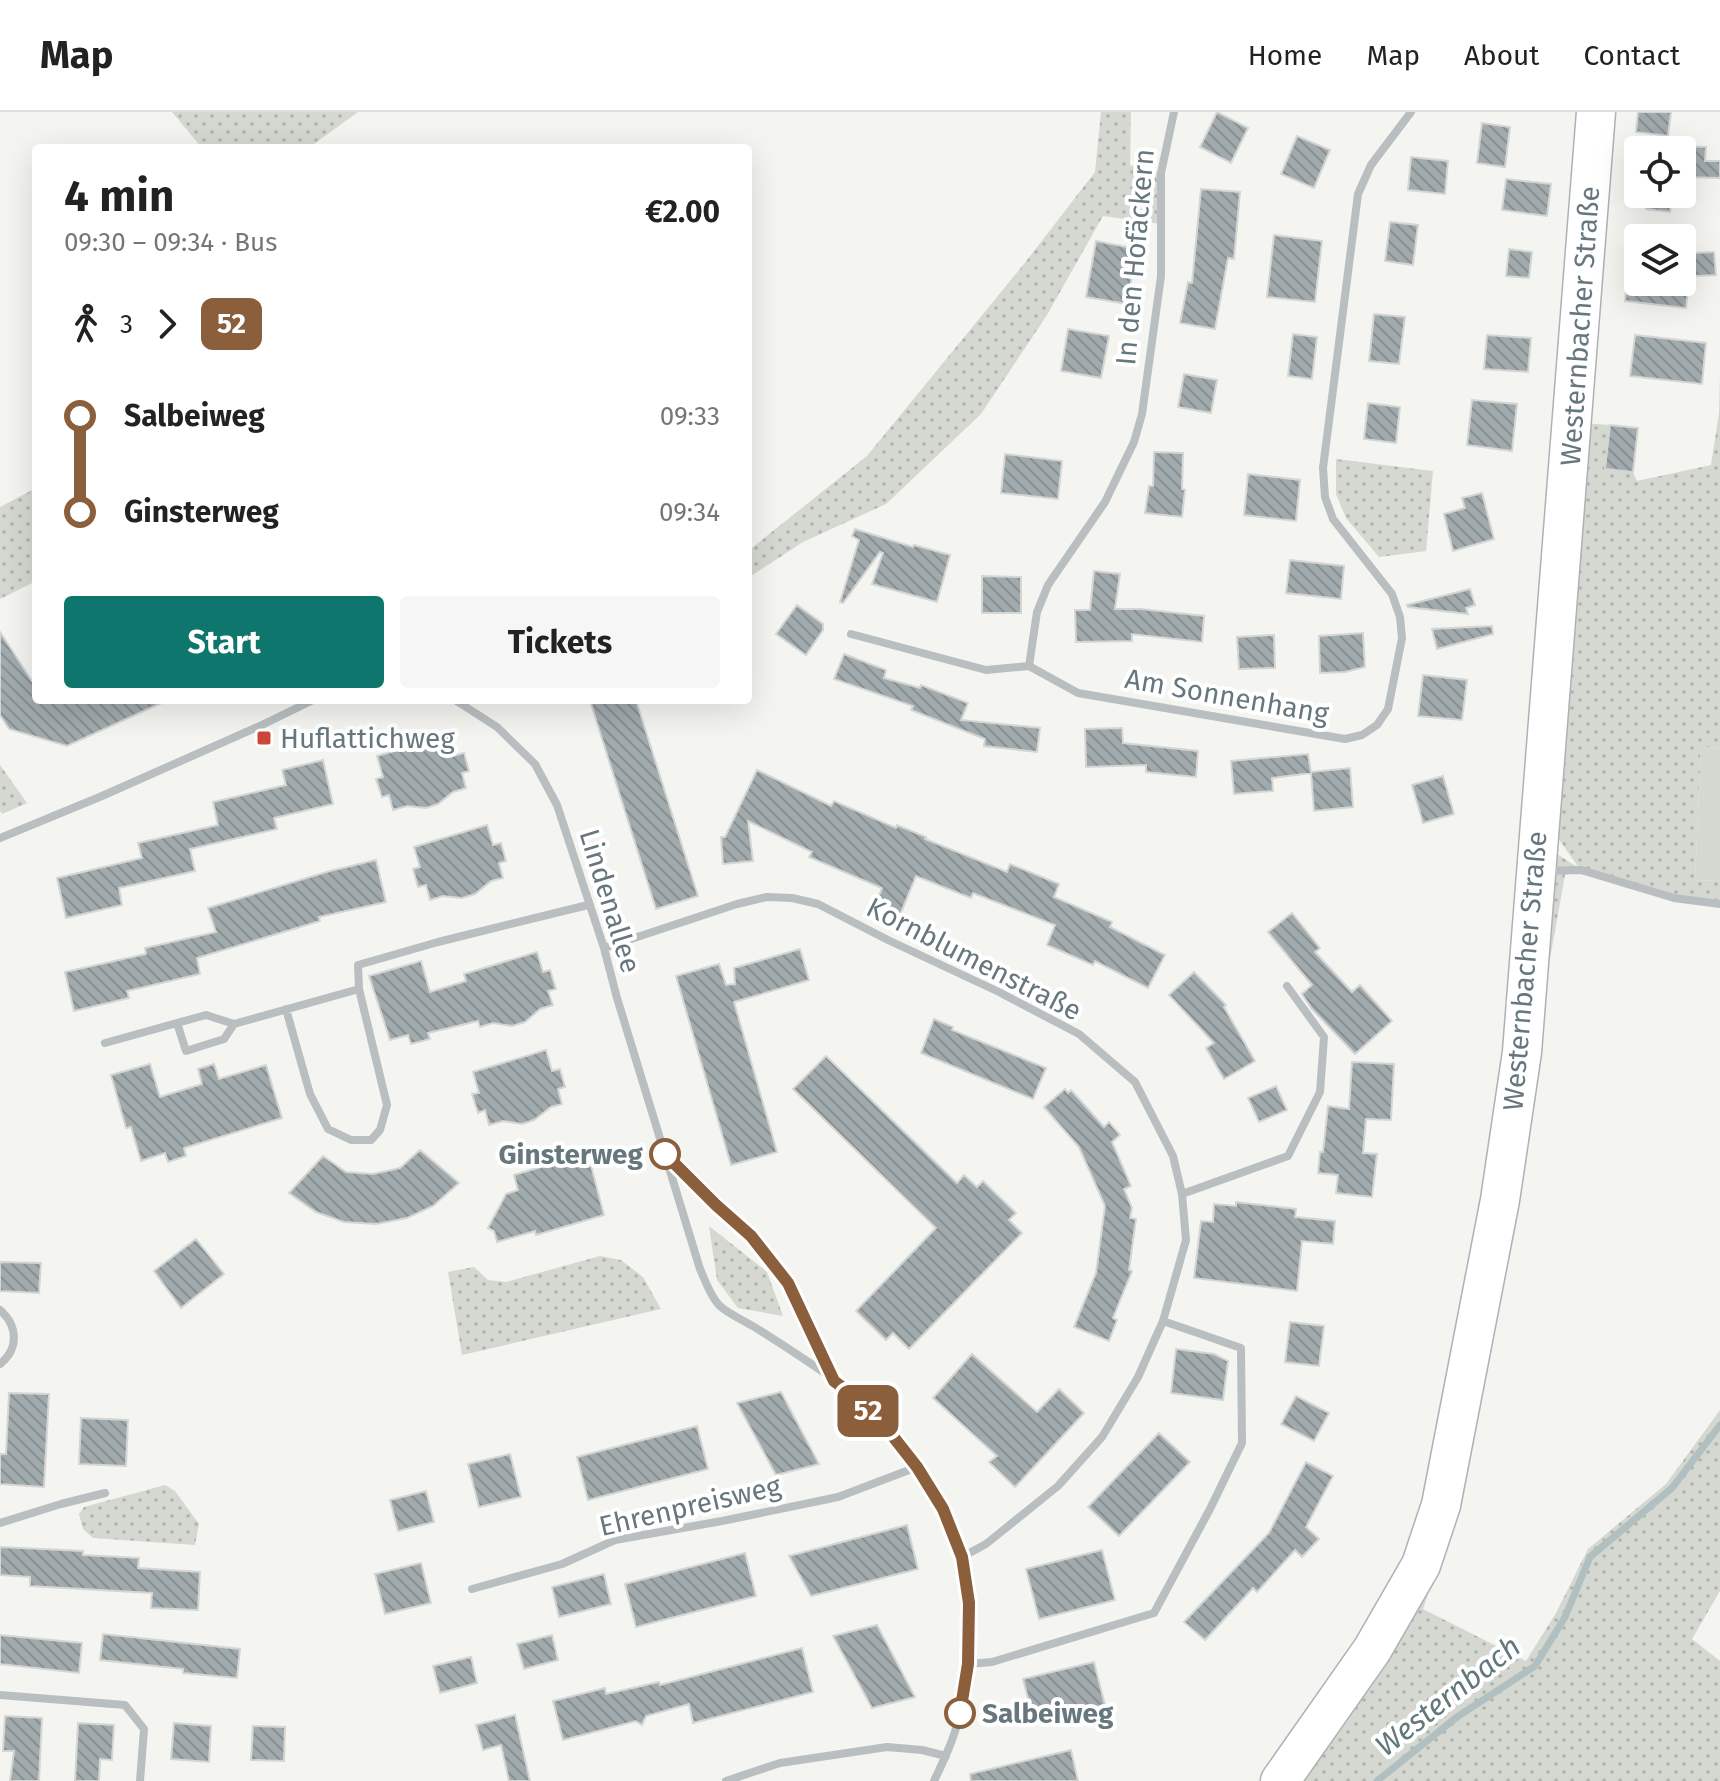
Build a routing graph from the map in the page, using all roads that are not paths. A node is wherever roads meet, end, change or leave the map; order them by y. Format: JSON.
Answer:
{"nodes":[{"id":1,"x":1174,"y":112,"type":"edge"},
{"id":2,"x":1411,"y":112,"type":"edge"},
{"id":3,"x":1596,"y":112,"type":"edge"},
{"id":4,"x":851,"y":634,"type":"dead end"},
{"id":5,"x":1029,"y":666,"type":"junction"},
{"id":6,"x":304,"y":704,"type":"edge"},
{"id":7,"x":461,"y":704,"type":"edge"},
{"id":8,"x":0,"y":838,"type":"edge"},
{"id":9,"x":1536,"y":871,"type":"junction"},
{"id":10,"x":1720,"y":904,"type":"edge"},
{"id":11,"x":588,"y":905,"type":"junction"},
{"id":12,"x":604,"y":948,"type":"junction"},
{"id":13,"x":1287,"y":986,"type":"dead end"},
{"id":14,"x":359,"y":989,"type":"junction"},
{"id":15,"x":286,"y":1009,"type":"junction"},
{"id":16,"x":177,"y":1023,"type":"junction"},
{"id":17,"x":234,"y":1024,"type":"junction"},
{"id":18,"x":105,"y":1043,"type":"dead end"},
{"id":19,"x":665,"y":1154,"type":"junction"},
{"id":20,"x":1182,"y":1194,"type":"junction"},
{"id":21,"x":0,"y":1310,"type":"edge"},
{"id":22,"x":1163,"y":1321,"type":"junction"},
{"id":23,"x":0,"y":1364,"type":"edge"},
{"id":24,"x":834,"y":1381,"type":"junction"},
{"id":25,"x":917,"y":1467,"type":"junction"},
{"id":26,"x":105,"y":1493,"type":"dead end"},
{"id":27,"x":0,"y":1523,"type":"edge"},
{"id":28,"x":962,"y":1557,"type":"junction"},
{"id":29,"x":472,"y":1589,"type":"dead end"},
{"id":30,"x":968,"y":1664,"type":"junction"},
{"id":31,"x":0,"y":1695,"type":"edge"},
{"id":32,"x":946,"y":1756,"type":"junction"},
{"id":33,"x":140,"y":1781,"type":"edge"},
{"id":34,"x":726,"y":1781,"type":"edge"},
{"id":35,"x":934,"y":1781,"type":"edge"},
{"id":36,"x":1280,"y":1781,"type":"edge"}],
"edges":[{"from":1,"to":5,"type":"street","name":"In den Hofäckern"},
{"from":2,"to":5,"type":"street","name":"Am Sonnenhang"},
{"from":3,"to":9,"type":"street","name":"Westernbacher Straße"},
{"from":4,"to":5,"type":"street"},
{"from":6,"to":8,"type":"street"},
{"from":7,"to":11,"type":"street","name":"Lindenallee"},
{"from":9,"to":10,"type":"street"},
{"from":9,"to":36,"type":"street","name":"Westernbacher Straße"},
{"from":11,"to":12,"type":"street","name":"Lindenallee"},
{"from":11,"to":14,"type":"street"},
{"from":12,"to":19,"type":"street","name":"Lindenallee"},
{"from":12,"to":20,"type":"street","name":"Kornblumenstraße"},
{"from":13,"to":20,"type":"street"},
{"from":14,"to":15,"type":"street"},
{"from":14,"to":15,"type":"street"},
{"from":15,"to":17,"type":"street"},
{"from":16,"to":17,"type":"street"},
{"from":16,"to":17,"type":"street"},
{"from":16,"to":18,"type":"street"},
{"from":19,"to":24,"type":"street","name":"Lindenallee"},
{"from":19,"to":24,"type":"street","name":"Lindenallee"},
{"from":20,"to":22,"type":"street","name":"Kornblumenstraße"},
{"from":21,"to":23,"type":"street"},
{"from":22,"to":28,"type":"street","name":"Kornblumenstraße"},
{"from":22,"to":30,"type":"street"},
{"from":24,"to":25,"type":"street","name":"Lindenallee"},
{"from":25,"to":28,"type":"street","name":"Lindenallee"},
{"from":25,"to":29,"type":"street","name":"Ehrenpreisweg"},
{"from":26,"to":27,"type":"street"},
{"from":28,"to":30,"type":"street","name":"Lindenallee"},
{"from":30,"to":32,"type":"street","name":"Lindenallee"},
{"from":31,"to":33,"type":"street"},
{"from":32,"to":34,"type":"street"},
{"from":32,"to":35,"type":"street","name":"Lindenallee"}]}
